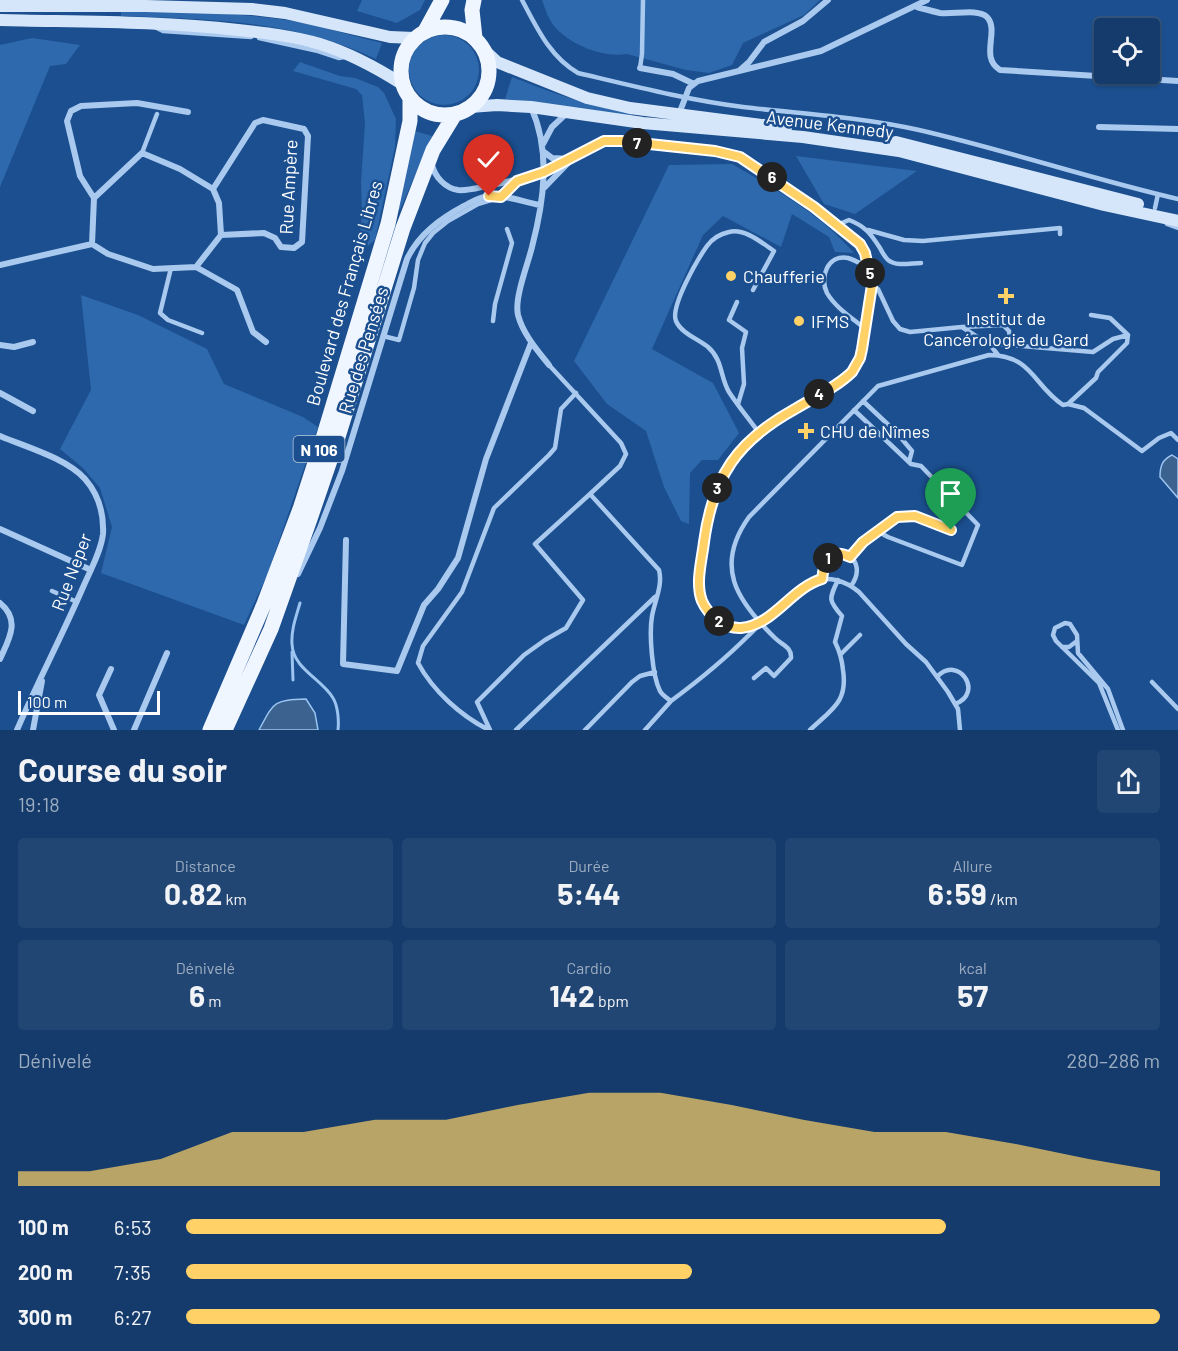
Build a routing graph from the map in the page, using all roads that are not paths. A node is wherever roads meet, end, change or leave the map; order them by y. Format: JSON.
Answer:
{"nodes":[{"id":1,"x":442,"y":0,"type":"edge"},
{"id":2,"x":474,"y":0,"type":"edge"},
{"id":3,"x":522,"y":0,"type":"edge"},
{"id":4,"x":642,"y":0,"type":"edge"},
{"id":5,"x":828,"y":0,"type":"edge"},
{"id":6,"x":927,"y":0,"type":"edge"},
{"id":7,"x":0,"y":6,"type":"edge"},
{"id":8,"x":917,"y":7,"type":"junction"},
{"id":9,"x":0,"y":21,"type":"edge"},
{"id":10,"x":419,"y":34,"type":"junction"},
{"id":11,"x":480,"y":44,"type":"junction"},
{"id":12,"x":640,"y":68,"type":"joint"},
{"id":13,"x":737,"y":72,"type":"junction"},
{"id":14,"x":1178,"y":81,"type":"edge"},
{"id":15,"x":402,"y":84,"type":"junction"},
{"id":16,"x":694,"y":84,"type":"junction"},
{"id":17,"x":685,"y":97,"type":"junction"},
{"id":18,"x":411,"y":99,"type":"junction"},
{"id":19,"x":470,"y":107,"type":"junction"},
{"id":20,"x":531,"y":107,"type":"junction"},
{"id":21,"x":188,"y":112,"type":"dead end"},
{"id":22,"x":568,"y":112,"type":"junction"},
{"id":23,"x":157,"y":114,"type":"dead end"},
{"id":24,"x":455,"y":114,"type":"junction"},
{"id":25,"x":679,"y":114,"type":"junction"},
{"id":26,"x":1099,"y":128,"type":"dead end"},
{"id":27,"x":1178,"y":129,"type":"edge"},
{"id":28,"x":542,"y":144,"type":"junction"},
{"id":29,"x":433,"y":150,"type":"junction"},
{"id":30,"x":544,"y":152,"type":"junction"},
{"id":31,"x":142,"y":153,"type":"junction"},
{"id":32,"x":572,"y":159,"type":"junction"},
{"id":33,"x":544,"y":172,"type":"junction"},
{"id":34,"x":517,"y":181,"type":"junction"},
{"id":35,"x":213,"y":189,"type":"junction"},
{"id":36,"x":543,"y":189,"type":"junction"},
{"id":37,"x":1158,"y":194,"type":"junction"},
{"id":38,"x":501,"y":197,"type":"junction"},
{"id":39,"x":94,"y":198,"type":"junction"},
{"id":40,"x":1178,"y":199,"type":"edge"},
{"id":41,"x":540,"y":204,"type":"junction"},
{"id":42,"x":1104,"y":205,"type":"junction"},
{"id":43,"x":1155,"y":208,"type":"junction"},
{"id":44,"x":1178,"y":213,"type":"edge"},
{"id":45,"x":1178,"y":221,"type":"edge"},
{"id":46,"x":837,"y":225,"type":"junction"},
{"id":47,"x":1178,"y":228,"type":"edge"},
{"id":48,"x":507,"y":229,"type":"dead end"},
{"id":49,"x":868,"y":230,"type":"junction"},
{"id":50,"x":1060,"y":234,"type":"dead end"},
{"id":51,"x":221,"y":236,"type":"junction"},
{"id":52,"x":92,"y":244,"type":"junction"},
{"id":53,"x":921,"y":263,"type":"dead end"},
{"id":54,"x":0,"y":265,"type":"edge"},
{"id":55,"x":196,"y":267,"type":"junction"},
{"id":56,"x":171,"y":268,"type":"junction"},
{"id":57,"x":869,"y":268,"type":"junction"},
{"id":58,"x":872,"y":285,"type":"junction"},
{"id":59,"x":753,"y":290,"type":"dead end"},
{"id":60,"x":737,"y":302,"type":"dead end"},
{"id":61,"x":1091,"y":315,"type":"dead end"},
{"id":62,"x":493,"y":321,"type":"dead end"},
{"id":63,"x":962,"y":327,"type":"junction"},
{"id":64,"x":864,"y":328,"type":"junction"},
{"id":65,"x":202,"y":333,"type":"dead end"},
{"id":66,"x":1128,"y":335,"type":"junction"},
{"id":67,"x":383,"y":336,"type":"junction"},
{"id":68,"x":33,"y":342,"type":"dead end"},
{"id":69,"x":266,"y":342,"type":"dead end"},
{"id":70,"x":531,"y":344,"type":"junction"},
{"id":71,"x":0,"y":345,"type":"edge"},
{"id":72,"x":1005,"y":345,"type":"junction"},
{"id":73,"x":991,"y":346,"type":"junction"},
{"id":74,"x":998,"y":355,"type":"junction"},
{"id":75,"x":549,"y":365,"type":"joint"},
{"id":76,"x":0,"y":393,"type":"edge"},
{"id":77,"x":576,"y":393,"type":"junction"},
{"id":78,"x":863,"y":401,"type":"junction"},
{"id":79,"x":738,"y":404,"type":"junction"},
{"id":80,"x":1068,"y":404,"type":"junction"},
{"id":81,"x":854,"y":410,"type":"junction"},
{"id":82,"x":33,"y":411,"type":"dead end"},
{"id":83,"x":759,"y":433,"type":"junction"},
{"id":84,"x":0,"y":436,"type":"edge"},
{"id":85,"x":1178,"y":440,"type":"edge"},
{"id":86,"x":909,"y":462,"type":"junction"},
{"id":87,"x":590,"y":494,"type":"junction"},
{"id":88,"x":0,"y":530,"type":"edge"},
{"id":89,"x":951,"y":530,"type":"dead end"},
{"id":90,"x":877,"y":531,"type":"junction"},
{"id":91,"x":346,"y":540,"type":"dead end"},
{"id":92,"x":850,"y":557,"type":"junction"},
{"id":93,"x":91,"y":570,"type":"junction"},
{"id":94,"x":822,"y":579,"type":"junction"},
{"id":95,"x":838,"y":580,"type":"junction"},
{"id":96,"x":851,"y":586,"type":"junction"},
{"id":97,"x":52,"y":591,"type":"dead end"},
{"id":98,"x":656,"y":596,"type":"junction"},
{"id":99,"x":77,"y":602,"type":"junction"},
{"id":100,"x":0,"y":603,"type":"edge"},
{"id":101,"x":761,"y":622,"type":"junction"},
{"id":102,"x":271,"y":629,"type":"junction"},
{"id":103,"x":860,"y":635,"type":"dead end"},
{"id":104,"x":1077,"y":640,"type":"junction"},
{"id":105,"x":1062,"y":647,"type":"junction"},
{"id":106,"x":167,"y":653,"type":"dead end"},
{"id":107,"x":841,"y":654,"type":"junction"},
{"id":108,"x":0,"y":659,"type":"edge"},
{"id":109,"x":111,"y":669,"type":"dead end"},
{"id":110,"x":655,"y":672,"type":"junction"},
{"id":111,"x":43,"y":674,"type":"junction"},
{"id":112,"x":937,"y":676,"type":"junction"},
{"id":113,"x":754,"y":678,"type":"dead end"},
{"id":114,"x":1152,"y":682,"type":"dead end"},
{"id":115,"x":671,"y":701,"type":"junction"},
{"id":116,"x":955,"y":704,"type":"junction"},
{"id":117,"x":1178,"y":709,"type":"edge"},
{"id":118,"x":17,"y":730,"type":"edge"},
{"id":119,"x":33,"y":730,"type":"edge"},
{"id":120,"x":114,"y":730,"type":"edge"},
{"id":121,"x":134,"y":730,"type":"edge"},
{"id":122,"x":210,"y":730,"type":"edge"},
{"id":123,"x":225,"y":730,"type":"edge"},
{"id":124,"x":490,"y":730,"type":"edge"},
{"id":125,"x":516,"y":730,"type":"edge"},
{"id":126,"x":585,"y":730,"type":"edge"},
{"id":127,"x":645,"y":730,"type":"edge"},
{"id":128,"x":810,"y":730,"type":"edge"},
{"id":129,"x":960,"y":730,"type":"edge"},
{"id":130,"x":1118,"y":730,"type":"edge"},
{"id":131,"x":1123,"y":730,"type":"edge"}],
"edges":[{"from":1,"to":10,"type":"main road"},
{"from":2,"to":11,"type":"main road"},
{"from":3,"to":17,"type":"lane"},
{"from":4,"to":12,"type":"lane"},
{"from":5,"to":13,"type":"street"},
{"from":6,"to":8,"type":"street"},
{"from":7,"to":10,"type":"main road"},
{"from":8,"to":13,"type":"street"},
{"from":8,"to":14,"type":"street"},
{"from":9,"to":15,"type":"main road"},
{"from":10,"to":11,"type":"main road"},
{"from":10,"to":15,"type":"main road"},
{"from":11,"to":19,"type":"main road"},
{"from":11,"to":25,"type":"main road","name":"Avenue Kennedy"},
{"from":12,"to":16,"type":"street"},
{"from":13,"to":16,"type":"street"},
{"from":15,"to":18,"type":"main road"},
{"from":16,"to":17,"type":"street"},
{"from":17,"to":25,"type":"street"},
{"from":17,"to":37,"type":"lane"},
{"from":18,"to":24,"type":"main road"},
{"from":18,"to":122,"type":"main road","name":"Boulevard des Français Libres","number":"N 106"},
{"from":19,"to":20,"type":"main road","name":"Avenue Kennedy"},
{"from":19,"to":24,"type":"main road"},
{"from":20,"to":22,"type":"main road","name":"Avenue Kennedy"},
{"from":20,"to":28,"type":"street"},
{"from":21,"to":39,"type":"street"},
{"from":22,"to":28,"type":"street"},
{"from":22,"to":42,"type":"main road","name":"Avenue Kennedy"},
{"from":23,"to":31,"type":"lane"},
{"from":24,"to":29,"type":"main road","name":"Boulevard des Français Libres","number":"N 106"},
{"from":25,"to":43,"type":"main road","name":"Avenue Kennedy"},
{"from":26,"to":27,"type":"street"},
{"from":28,"to":30,"type":"street"},
{"from":29,"to":34,"type":"street"},
{"from":29,"to":102,"type":"main road","name":"Boulevard des Français Libres","number":"N 106"},
{"from":30,"to":32,"type":"street"},
{"from":30,"to":33,"type":"street"},
{"from":31,"to":35,"type":"street"},
{"from":31,"to":39,"type":"street"},
{"from":32,"to":33,"type":"street"},
{"from":32,"to":36,"type":"street"},
{"from":32,"to":46,"type":"lane"},
{"from":33,"to":34,"type":"street"},
{"from":33,"to":36,"type":"street"},
{"from":34,"to":38,"type":"lane"},
{"from":35,"to":51,"type":"street"},
{"from":35,"to":51,"type":"street","name":"Rue Ampère"},
{"from":36,"to":41,"type":"street"},
{"from":37,"to":40,"type":"lane"},
{"from":37,"to":43,"type":"lane"},
{"from":38,"to":41,"type":"street","name":"Rue des Pensées"},
{"from":38,"to":67,"type":"street","name":"Rue des Pensées"},
{"from":38,"to":67,"type":"lane"},
{"from":39,"to":52,"type":"street"},
{"from":41,"to":70,"type":"street"},
{"from":42,"to":45,"type":"main road","name":"Avenue Kennedy"},
{"from":42,"to":47,"type":"lane"},
{"from":43,"to":44,"type":"main road","name":"Avenue Kennedy"},
{"from":46,"to":49,"type":"lane"},
{"from":46,"to":57,"type":"lane"},
{"from":48,"to":62,"type":"lane"},
{"from":49,"to":50,"type":"lane"},
{"from":49,"to":53,"type":"lane"},
{"from":51,"to":55,"type":"street"},
{"from":52,"to":54,"type":"street"},
{"from":52,"to":56,"type":"street"},
{"from":55,"to":56,"type":"street"},
{"from":55,"to":69,"type":"street"},
{"from":56,"to":65,"type":"lane"},
{"from":57,"to":58,"type":"lane"},
{"from":57,"to":64,"type":"lane"},
{"from":58,"to":63,"type":"lane"},
{"from":58,"to":64,"type":"lane"},
{"from":59,"to":79,"type":"lane"},
{"from":60,"to":79,"type":"lane"},
{"from":61,"to":66,"type":"lane"},
{"from":63,"to":72,"type":"lane"},
{"from":63,"to":73,"type":"lane"},
{"from":64,"to":83,"type":"lane"},
{"from":66,"to":72,"type":"lane"},
{"from":66,"to":80,"type":"lane"},
{"from":67,"to":102,"type":"street","name":"Rue des Pensées"},
{"from":68,"to":71,"type":"street"},
{"from":70,"to":75,"type":"street"},
{"from":70,"to":91,"type":"street"},
{"from":72,"to":73,"type":"lane"},
{"from":73,"to":74,"type":"lane"},
{"from":74,"to":78,"type":"lane"},
{"from":74,"to":80,"type":"lane"},
{"from":75,"to":77,"type":"lane"},
{"from":76,"to":82,"type":"street"},
{"from":77,"to":87,"type":"lane"},
{"from":77,"to":124,"type":"lane"},
{"from":78,"to":81,"type":"lane"},
{"from":78,"to":86,"type":"lane"},
{"from":79,"to":83,"type":"lane"},
{"from":80,"to":85,"type":"lane"},
{"from":81,"to":86,"type":"lane"},
{"from":81,"to":101,"type":"lane"},
{"from":83,"to":101,"type":"lane"},
{"from":84,"to":93,"type":"street","name":"Rue Neper"},
{"from":86,"to":90,"type":"lane"},
{"from":87,"to":98,"type":"lane"},
{"from":87,"to":124,"type":"lane"},
{"from":88,"to":93,"type":"street"},
{"from":89,"to":90,"type":"lane"},
{"from":90,"to":92,"type":"lane"},
{"from":92,"to":94,"type":"lane"},
{"from":92,"to":96,"type":"lane"},
{"from":93,"to":99,"type":"street","name":"Rue Neper"},
{"from":94,"to":95,"type":"lane"},
{"from":94,"to":101,"type":"lane"},
{"from":95,"to":96,"type":"lane"},
{"from":95,"to":107,"type":"lane"},
{"from":96,"to":112,"type":"lane"},
{"from":97,"to":99,"type":"lane"},
{"from":98,"to":110,"type":"lane"},
{"from":98,"to":125,"type":"lane"},
{"from":99,"to":111,"type":"street","name":"Rue Neper"},
{"from":100,"to":108,"type":"street"},
{"from":101,"to":113,"type":"lane"},
{"from":101,"to":115,"type":"lane"},
{"from":102,"to":123,"type":"main road","name":"Boulevard des Français Libres","number":"N 106"},
{"from":103,"to":107,"type":"lane"},
{"from":104,"to":105,"type":"lane"},
{"from":104,"to":105,"type":"lane"},
{"from":104,"to":131,"type":"lane"},
{"from":105,"to":130,"type":"lane"},
{"from":106,"to":121,"type":"street"},
{"from":107,"to":128,"type":"lane"},
{"from":109,"to":120,"type":"street"},
{"from":110,"to":115,"type":"lane"},
{"from":110,"to":126,"type":"lane"},
{"from":111,"to":118,"type":"street","name":"Rue Neper"},
{"from":111,"to":119,"type":"street"},
{"from":112,"to":116,"type":"lane"},
{"from":112,"to":116,"type":"lane"},
{"from":114,"to":117,"type":"lane"},
{"from":115,"to":127,"type":"lane"},
{"from":116,"to":129,"type":"lane"}]}
